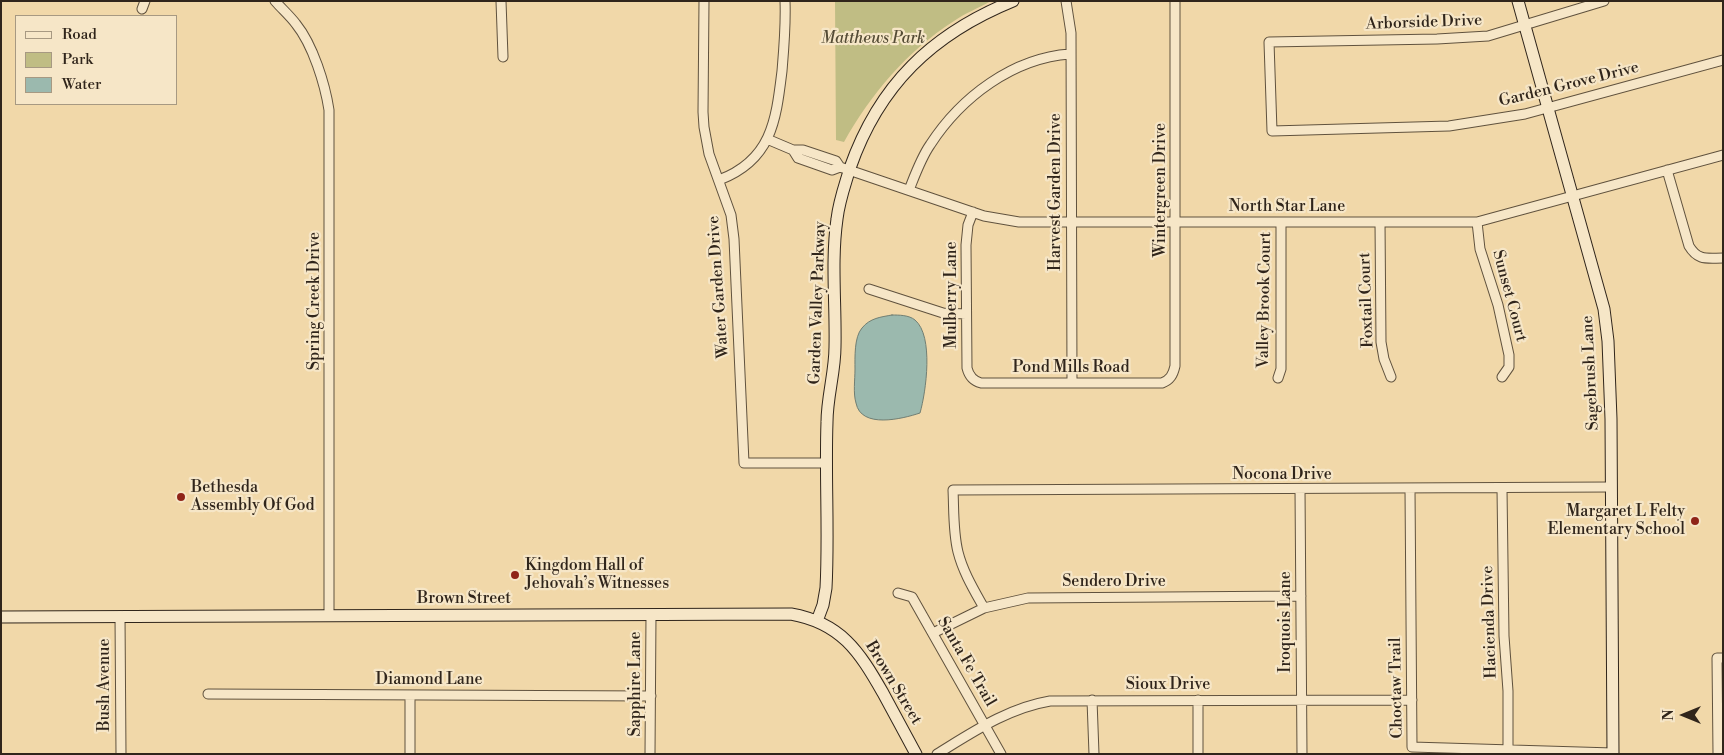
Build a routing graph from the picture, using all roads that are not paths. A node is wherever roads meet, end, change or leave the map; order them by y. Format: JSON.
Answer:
{"nodes":[{"id":1,"x":275,"y":1,"type":"edge"},
{"id":2,"x":501,"y":1,"type":"edge"},
{"id":3,"x":704,"y":1,"type":"edge"},
{"id":4,"x":785,"y":1,"type":"edge"},
{"id":5,"x":1013,"y":1,"type":"edge"},
{"id":6,"x":1066,"y":1,"type":"edge"},
{"id":7,"x":1175,"y":1,"type":"edge"},
{"id":8,"x":1518,"y":1,"type":"edge"},
{"id":9,"x":1604,"y":1,"type":"edge"},
{"id":10,"x":1525,"y":25,"type":"junction"},
{"id":11,"x":1070,"y":54,"type":"junction"},
{"id":12,"x":503,"y":56,"type":"dead end"},
{"id":13,"x":1723,"y":60,"type":"edge"},
{"id":14,"x":1548,"y":108,"type":"junction"},
{"id":15,"x":1272,"y":130,"type":"joint"},
{"id":16,"x":767,"y":139,"type":"junction"},
{"id":17,"x":1723,"y":155,"type":"edge"},
{"id":18,"x":845,"y":169,"type":"junction"},
{"id":19,"x":1668,"y":170,"type":"junction"},
{"id":20,"x":719,"y":180,"type":"junction"},
{"id":21,"x":909,"y":190,"type":"junction"},
{"id":22,"x":1572,"y":196,"type":"junction"},
{"id":23,"x":972,"y":212,"type":"junction"},
{"id":24,"x":1281,"y":222,"type":"junction"},
{"id":25,"x":1380,"y":222,"type":"junction"},
{"id":26,"x":1478,"y":222,"type":"junction"},
{"id":27,"x":1071,"y":223,"type":"junction"},
{"id":28,"x":1176,"y":223,"type":"junction"},
{"id":29,"x":1723,"y":258,"type":"edge"},
{"id":30,"x":869,"y":289,"type":"dead end"},
{"id":31,"x":966,"y":314,"type":"junction"},
{"id":32,"x":1171,"y":377,"type":"joint"},
{"id":33,"x":1391,"y":377,"type":"dead end"},
{"id":34,"x":1502,"y":377,"type":"dead end"},
{"id":35,"x":971,"y":378,"type":"joint"},
{"id":36,"x":1278,"y":378,"type":"dead end"},
{"id":37,"x":1072,"y":383,"type":"junction"},
{"id":38,"x":827,"y":463,"type":"junction"},
{"id":39,"x":1611,"y":487,"type":"junction"},
{"id":40,"x":1502,"y":488,"type":"junction"},
{"id":41,"x":1410,"y":489,"type":"junction"},
{"id":42,"x":1300,"y":490,"type":"junction"},
{"id":43,"x":898,"y":593,"type":"dead end"},
{"id":44,"x":1301,"y":596,"type":"junction"},
{"id":45,"x":984,"y":608,"type":"junction"},
{"id":46,"x":329,"y":615,"type":"junction"},
{"id":47,"x":652,"y":615,"type":"junction"},
{"id":48,"x":120,"y":616,"type":"junction"},
{"id":49,"x":1,"y":617,"type":"edge"},
{"id":50,"x":817,"y":621,"type":"junction"},
{"id":51,"x":933,"y":633,"type":"junction"},
{"id":52,"x":1720,"y":658,"type":"edge"},
{"id":53,"x":208,"y":694,"type":"dead end"},
{"id":54,"x":410,"y":695,"type":"junction"},
{"id":55,"x":651,"y":696,"type":"junction"},
{"id":56,"x":1092,"y":700,"type":"junction"},
{"id":57,"x":1198,"y":700,"type":"junction"},
{"id":58,"x":1301,"y":700,"type":"junction"},
{"id":59,"x":1412,"y":700,"type":"junction"},
{"id":60,"x":985,"y":725,"type":"junction"},
{"id":61,"x":1508,"y":752,"type":"edge"},
{"id":62,"x":1613,"y":753,"type":"edge"},
{"id":63,"x":1723,"y":753,"type":"edge"},
{"id":64,"x":121,"y":754,"type":"edge"},
{"id":65,"x":410,"y":754,"type":"edge"},
{"id":66,"x":650,"y":754,"type":"edge"},
{"id":67,"x":916,"y":754,"type":"edge"},
{"id":68,"x":937,"y":754,"type":"edge"},
{"id":69,"x":1001,"y":754,"type":"edge"},
{"id":70,"x":1094,"y":754,"type":"edge"},
{"id":71,"x":1198,"y":754,"type":"edge"},
{"id":72,"x":1302,"y":754,"type":"edge"}],
"edges":[{"from":1,"to":46,"type":"street","name":"Spring Creek Drive"},
{"from":2,"to":12,"type":"street"},
{"from":3,"to":20,"type":"street","name":"Water Garden Drive"},
{"from":4,"to":16,"type":"street"},
{"from":5,"to":18,"type":"street","name":"Garden Valley Parkway"},
{"from":6,"to":11,"type":"street","name":"Harvest Garden Drive"},
{"from":7,"to":28,"type":"street","name":"Wintergreen Drive"},
{"from":8,"to":10,"type":"street","name":"Sagebrush Lane"},
{"from":9,"to":10,"type":"street","name":"Arborside Drive"},
{"from":10,"to":14,"type":"street","name":"Sagebrush Lane"},
{"from":10,"to":15,"type":"street","name":"Arborside Drive"},
{"from":11,"to":21,"type":"street"},
{"from":11,"to":27,"type":"street","name":"Harvest Garden Drive"},
{"from":13,"to":14,"type":"street","name":"Garden Grove Drive"},
{"from":14,"to":15,"type":"street","name":"Garden Grove Drive"},
{"from":14,"to":22,"type":"street","name":"Sagebrush Lane"},
{"from":16,"to":18,"type":"street","name":"North Star Lane"},
{"from":16,"to":20,"type":"street"},
{"from":17,"to":19,"type":"street","name":"North Star Lane"},
{"from":18,"to":21,"type":"street","name":"North Star Lane"},
{"from":18,"to":38,"type":"street","name":"Garden Valley Parkway"},
{"from":19,"to":22,"type":"street","name":"North Star Lane"},
{"from":19,"to":29,"type":"street"},
{"from":20,"to":38,"type":"street","name":"Water Garden Drive"},
{"from":21,"to":23,"type":"street","name":"North Star Lane"},
{"from":22,"to":26,"type":"street","name":"North Star Lane"},
{"from":22,"to":39,"type":"street","name":"Sagebrush Lane"},
{"from":23,"to":27,"type":"street","name":"North Star Lane"},
{"from":23,"to":31,"type":"street","name":"Mulberry Lane"},
{"from":24,"to":25,"type":"street","name":"North Star Lane"},
{"from":24,"to":28,"type":"street","name":"North Star Lane"},
{"from":24,"to":36,"type":"street","name":"Valley Brook Court"},
{"from":25,"to":26,"type":"street","name":"North Star Lane"},
{"from":25,"to":33,"type":"street","name":"Foxtail Court"},
{"from":26,"to":34,"type":"street","name":"Sunset Court"},
{"from":27,"to":28,"type":"street","name":"North Star Lane"},
{"from":27,"to":37,"type":"street","name":"Harvest Garden Drive"},
{"from":28,"to":32,"type":"street","name":"Wintergreen Drive"},
{"from":30,"to":31,"type":"street"},
{"from":31,"to":35,"type":"street","name":"Mulberry Lane"},
{"from":32,"to":37,"type":"street","name":"Pond Mills Road"},
{"from":35,"to":37,"type":"street","name":"Pond Mills Road"},
{"from":38,"to":50,"type":"street","name":"Garden Valley Parkway"},
{"from":39,"to":40,"type":"street","name":"Nocona Drive"},
{"from":39,"to":62,"type":"street","name":"Sagebrush Lane"},
{"from":40,"to":41,"type":"street","name":"Nocona Drive"},
{"from":40,"to":61,"type":"street","name":"Hacienda Drive"},
{"from":41,"to":42,"type":"street","name":"Nocona Drive"},
{"from":41,"to":59,"type":"street","name":"Choctaw Trail"},
{"from":42,"to":44,"type":"street","name":"Iroquois Lane"},
{"from":42,"to":45,"type":"street","name":"Nocona Drive"},
{"from":43,"to":51,"type":"street","name":"Santa Fe Trail"},
{"from":44,"to":45,"type":"street","name":"Sendero Drive"},
{"from":44,"to":58,"type":"street","name":"Iroquois Lane"},
{"from":45,"to":51,"type":"street","name":"Sendero Drive"},
{"from":46,"to":47,"type":"street","name":"Brown Street"},
{"from":46,"to":48,"type":"street","name":"Brown Street"},
{"from":47,"to":50,"type":"street","name":"Brown Street"},
{"from":47,"to":55,"type":"street","name":"Sapphire Lane"},
{"from":48,"to":49,"type":"street","name":"Brown Street"},
{"from":48,"to":64,"type":"street","name":"Bush Avenue"},
{"from":50,"to":67,"type":"street","name":"Brown Street"},
{"from":51,"to":60,"type":"street","name":"Santa Fe Trail"},
{"from":52,"to":63,"type":"street"},
{"from":53,"to":54,"type":"street","name":"Diamond Lane"},
{"from":54,"to":55,"type":"street","name":"Diamond Lane"},
{"from":54,"to":65,"type":"street"},
{"from":55,"to":66,"type":"street","name":"Sapphire Lane"},
{"from":56,"to":57,"type":"street","name":"Sioux Drive"},
{"from":56,"to":60,"type":"street","name":"Sioux Drive"},
{"from":56,"to":70,"type":"street"},
{"from":57,"to":58,"type":"street","name":"Sioux Drive"},
{"from":57,"to":71,"type":"street"},
{"from":58,"to":59,"type":"street","name":"Sioux Drive"},
{"from":58,"to":72,"type":"street","name":"Iroquois Lane"},
{"from":59,"to":61,"type":"street","name":"Choctaw Trail"},
{"from":60,"to":68,"type":"street","name":"Sioux Drive"},
{"from":60,"to":69,"type":"street","name":"Santa Fe Trail"},
{"from":61,"to":62,"type":"street","name":"Choctaw Trail"}]}
